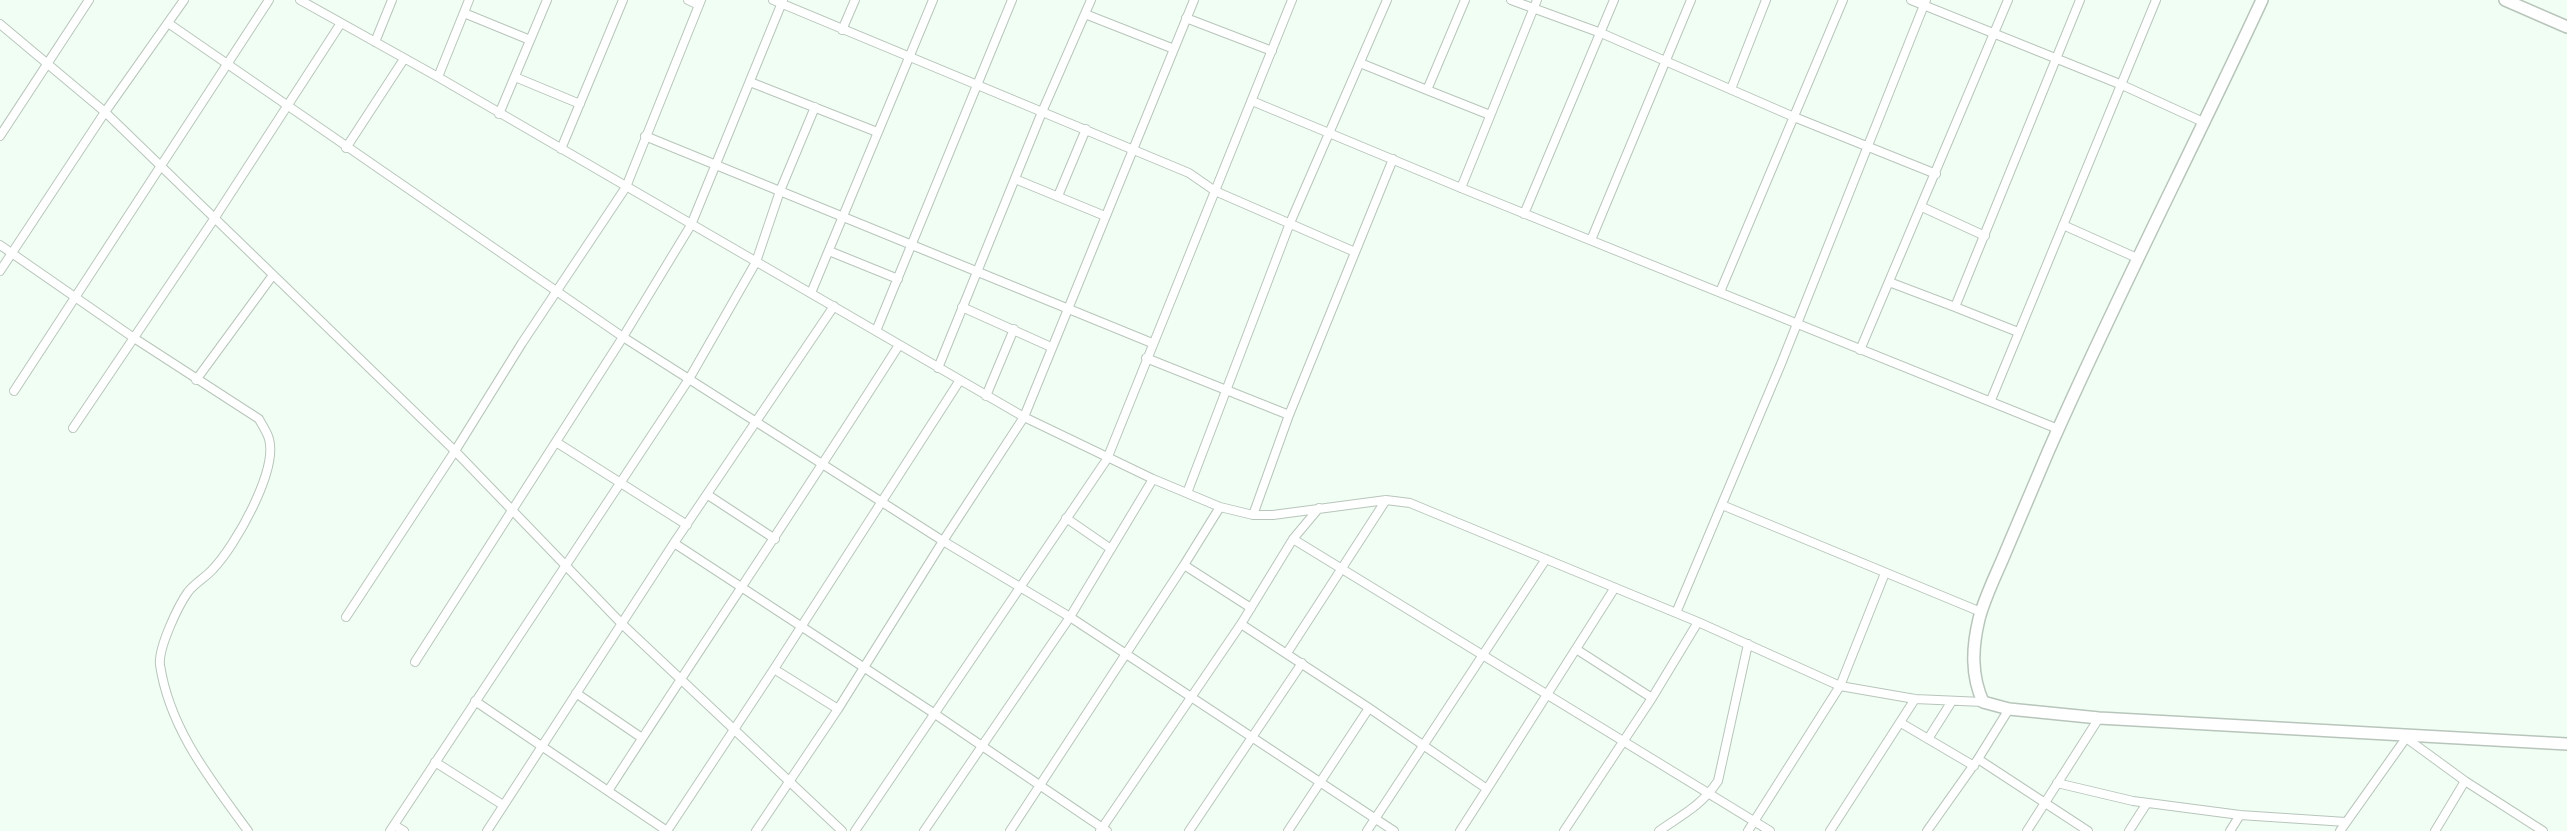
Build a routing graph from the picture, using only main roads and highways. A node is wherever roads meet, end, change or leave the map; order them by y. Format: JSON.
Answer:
{"nodes":[{"id":1,"x":2262,"y":0,"type":"edge"},
{"id":2,"x":2509,"y":1,"type":"edge"},
{"id":3,"x":2567,"y":27,"type":"edge"},
{"id":4,"x":2567,"y":744,"type":"edge"}],
"edges":[{"from":1,"to":4,"type":"main road"},
{"from":2,"to":3,"type":"main road"}]}
